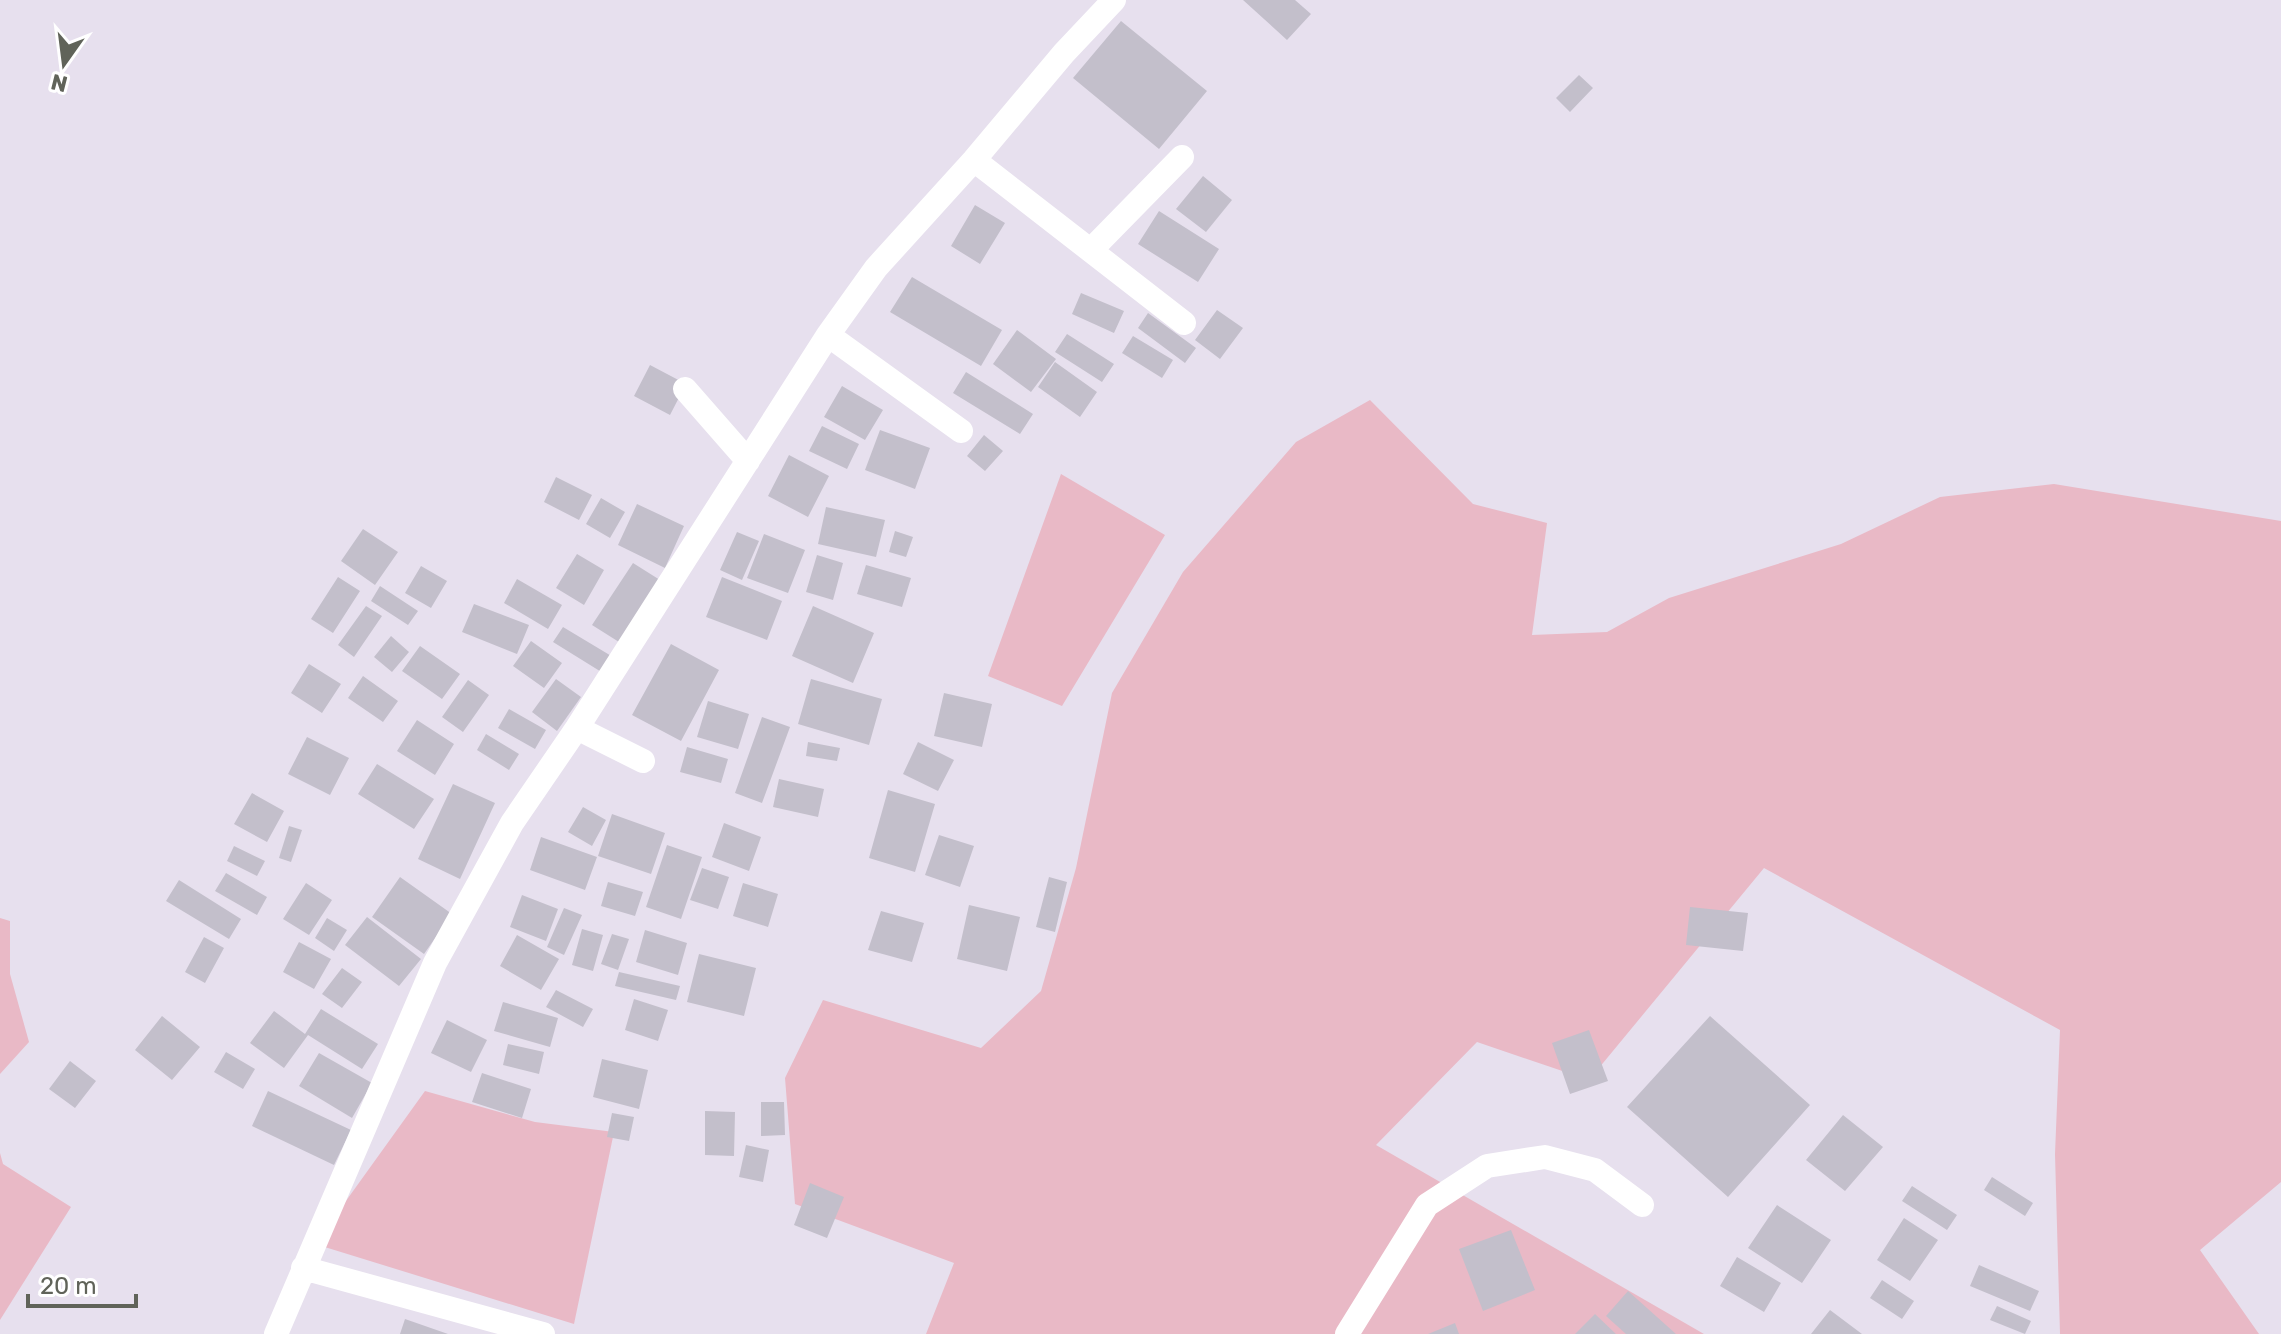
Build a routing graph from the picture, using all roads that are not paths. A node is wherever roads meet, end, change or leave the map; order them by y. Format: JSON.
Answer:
{"nodes":[{"id":1,"x":1114,"y":0,"type":"edge"},
{"id":2,"x":1182,"y":157,"type":"dead end"},
{"id":3,"x":974,"y":160,"type":"junction"},
{"id":4,"x":1091,"y":250,"type":"junction"},
{"id":5,"x":1184,"y":323,"type":"dead end"},
{"id":6,"x":828,"y":335,"type":"junction"},
{"id":7,"x":685,"y":389,"type":"dead end"},
{"id":8,"x":961,"y":431,"type":"dead end"},
{"id":9,"x":748,"y":461,"type":"junction"},
{"id":10,"x":577,"y":728,"type":"junction"},
{"id":11,"x":643,"y":761,"type":"dead end"},
{"id":12,"x":1642,"y":1205,"type":"dead end"},
{"id":13,"x":303,"y":1268,"type":"junction"},
{"id":14,"x":276,"y":1334,"type":"edge"},
{"id":15,"x":543,"y":1334,"type":"edge"},
{"id":16,"x":1347,"y":1334,"type":"edge"}],
"edges":[{"from":1,"to":3,"type":"street"},
{"from":2,"to":4,"type":"street"},
{"from":3,"to":4,"type":"street"},
{"from":3,"to":6,"type":"street"},
{"from":4,"to":5,"type":"street"},
{"from":6,"to":8,"type":"street"},
{"from":6,"to":9,"type":"street"},
{"from":7,"to":9,"type":"street"},
{"from":9,"to":10,"type":"street"},
{"from":10,"to":11,"type":"street"},
{"from":10,"to":13,"type":"street"},
{"from":12,"to":16,"type":"street"},
{"from":13,"to":14,"type":"street"},
{"from":13,"to":15,"type":"street"}]}
